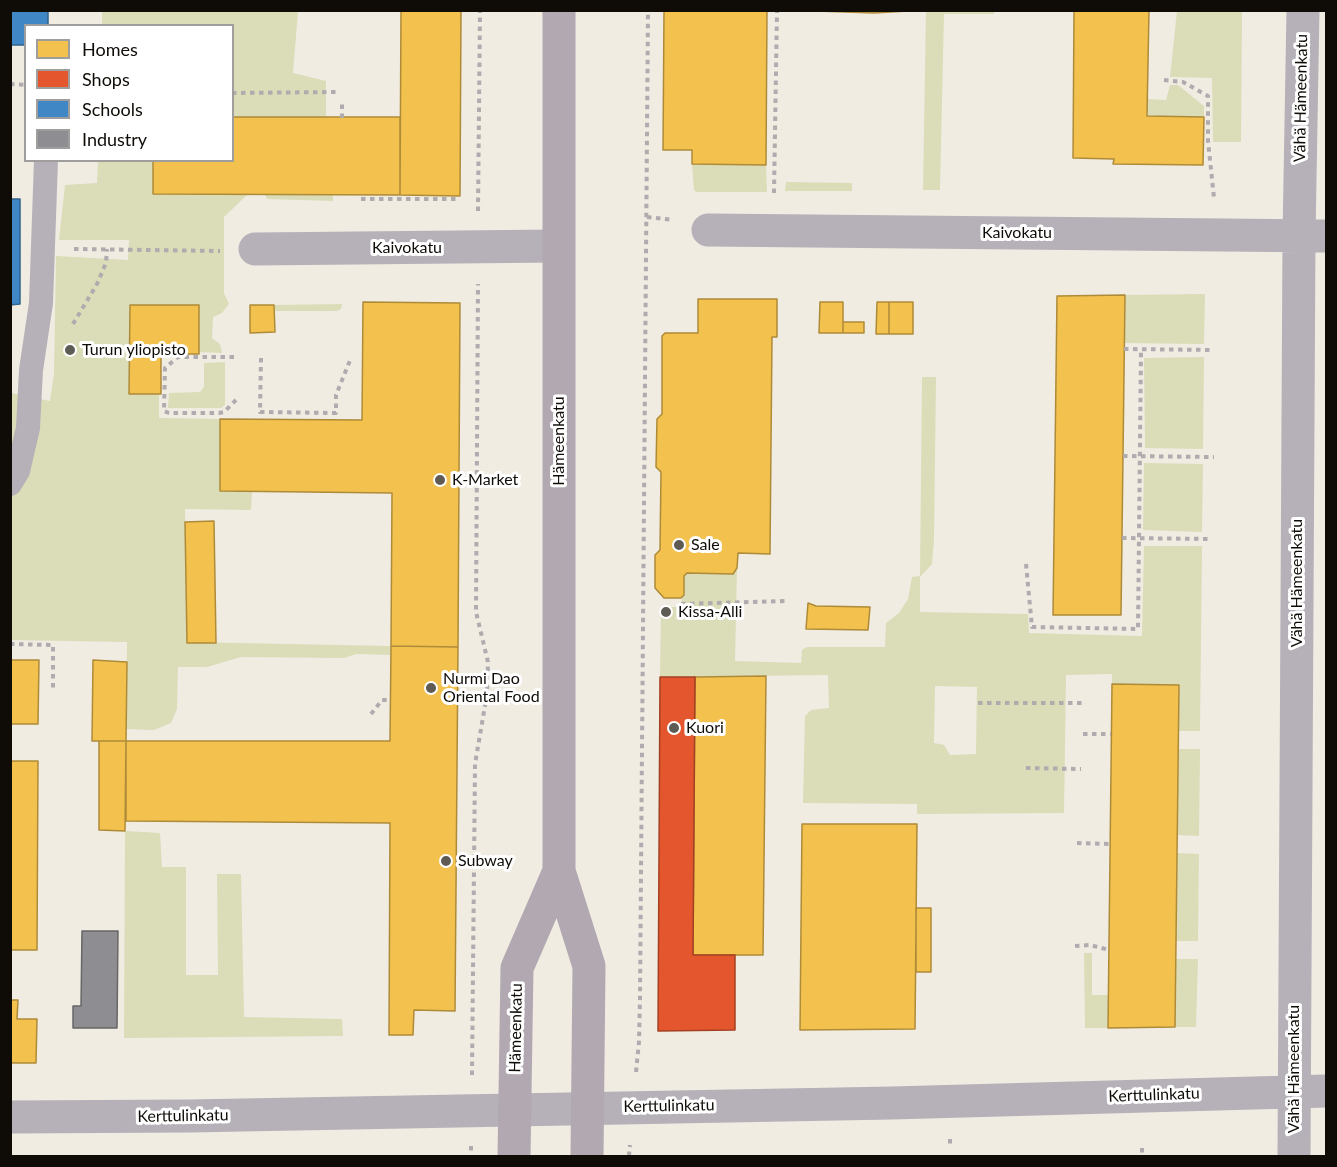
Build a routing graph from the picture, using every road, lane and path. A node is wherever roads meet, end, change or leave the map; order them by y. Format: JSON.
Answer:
{"nodes":[{"id":1,"x":480,"y":10,"type":"edge"},
{"id":2,"x":559,"y":10,"type":"edge"},
{"id":3,"x":648,"y":10,"type":"edge"},
{"id":4,"x":777,"y":10,"type":"edge"},
{"id":5,"x":1303,"y":10,"type":"edge"},
{"id":6,"x":1164,"y":80,"type":"dead end"},
{"id":7,"x":337,"y":92,"type":"dead end"},
{"id":8,"x":234,"y":93,"type":"edge"},
{"id":9,"x":342,"y":101,"type":"dead end"},
{"id":10,"x":342,"y":117,"type":"dead end"},
{"id":11,"x":46,"y":162,"type":"edge"},
{"id":12,"x":361,"y":199,"type":"dead end"},
{"id":13,"x":459,"y":199,"type":"dead end"},
{"id":14,"x":774,"y":200,"type":"dead end"},
{"id":15,"x":1214,"y":205,"type":"dead end"},
{"id":16,"x":708,"y":230,"type":"dead end"},
{"id":17,"x":1313,"y":236,"type":"edge"},
{"id":18,"x":558,"y":246,"type":"junction"},
{"id":19,"x":478,"y":248,"type":"junction"},
{"id":20,"x":80,"y":249,"type":"dead end"},
{"id":21,"x":107,"y":249,"type":"junction"},
{"id":22,"x":241,"y":250,"type":"joint"},
{"id":23,"x":1124,"y":349,"type":"dead end"},
{"id":24,"x":1141,"y":350,"type":"junction"},
{"id":25,"x":1214,"y":350,"type":"dead end"},
{"id":26,"x":236,"y":357,"type":"dead end"},
{"id":27,"x":261,"y":358,"type":"dead end"},
{"id":28,"x":351,"y":358,"type":"dead end"},
{"id":29,"x":32,"y":360,"type":"junction"},
{"id":30,"x":236,"y":400,"type":"dead end"},
{"id":31,"x":265,"y":412,"type":"junction"},
{"id":32,"x":265,"y":419,"type":"dead end"},
{"id":33,"x":1122,"y":456,"type":"dead end"},
{"id":34,"x":1140,"y":456,"type":"junction"},
{"id":35,"x":1214,"y":457,"type":"dead end"},
{"id":36,"x":10,"y":484,"type":"edge"},
{"id":37,"x":1122,"y":538,"type":"dead end"},
{"id":38,"x":1139,"y":538,"type":"junction"},
{"id":39,"x":1212,"y":539,"type":"dead end"},
{"id":40,"x":1026,"y":564,"type":"dead end"},
{"id":41,"x":786,"y":601,"type":"dead end"},
{"id":42,"x":681,"y":604,"type":"dead end"},
{"id":43,"x":10,"y":644,"type":"edge"},
{"id":44,"x":53,"y":691,"type":"dead end"},
{"id":45,"x":391,"y":700,"type":"dead end"},
{"id":46,"x":978,"y":703,"type":"dead end"},
{"id":47,"x":1085,"y":703,"type":"dead end"},
{"id":48,"x":370,"y":714,"type":"dead end"},
{"id":49,"x":1083,"y":734,"type":"dead end"},
{"id":50,"x":1112,"y":735,"type":"dead end"},
{"id":51,"x":1026,"y":768,"type":"dead end"},
{"id":52,"x":1081,"y":769,"type":"dead end"},
{"id":53,"x":1077,"y":843,"type":"dead end"},
{"id":54,"x":1110,"y":844,"type":"dead end"},
{"id":55,"x":559,"y":871,"type":"junction"},
{"id":56,"x":1075,"y":946,"type":"dead end"},
{"id":57,"x":1109,"y":950,"type":"dead end"},
{"id":58,"x":639,"y":1042,"type":"dead end"},
{"id":59,"x":472,"y":1045,"type":"dead end"},
{"id":60,"x":1293,"y":1091,"type":"junction"},
{"id":61,"x":1326,"y":1091,"type":"edge"},
{"id":62,"x":588,"y":1108,"type":"junction"},
{"id":63,"x":515,"y":1109,"type":"junction"},
{"id":64,"x":10,"y":1117,"type":"edge"},
{"id":65,"x":1142,"y":1148,"type":"dead end"},
{"id":66,"x":630,"y":1150,"type":"dead end"},
{"id":67,"x":514,"y":1156,"type":"edge"},
{"id":68,"x":587,"y":1156,"type":"edge"},
{"id":69,"x":629,"y":1156,"type":"edge"},
{"id":70,"x":1142,"y":1156,"type":"edge"},
{"id":71,"x":1294,"y":1156,"type":"edge"}],
"edges":[{"from":1,"to":19,"type":"path"},
{"from":2,"to":18,"type":"highway","name":"Hämeenkatu"},
{"from":3,"to":58,"type":"path"},
{"from":4,"to":14,"type":"path"},
{"from":5,"to":17,"type":"street","name":"Vähä Hämeenkatu"},
{"from":6,"to":15,"type":"path"},
{"from":7,"to":8,"type":"path"},
{"from":9,"to":10,"type":"path"},
{"from":11,"to":29,"type":"lane"},
{"from":12,"to":13,"type":"path"},
{"from":16,"to":17,"type":"street","name":"Kaivokatu"},
{"from":17,"to":60,"type":"street","name":"Vähä Hämeenkatu"},
{"from":18,"to":19,"type":"street","name":"Kaivokatu"},
{"from":18,"to":55,"type":"highway","name":"Hämeenkatu"},
{"from":19,"to":22,"type":"street","name":"Kaivokatu"},
{"from":19,"to":59,"type":"path"},
{"from":20,"to":21,"type":"path"},
{"from":21,"to":22,"type":"path"},
{"from":21,"to":29,"type":"path"},
{"from":23,"to":24,"type":"path"},
{"from":24,"to":25,"type":"path"},
{"from":24,"to":34,"type":"path"},
{"from":26,"to":30,"type":"path"},
{"from":27,"to":31,"type":"path"},
{"from":28,"to":31,"type":"path"},
{"from":29,"to":36,"type":"lane"},
{"from":31,"to":32,"type":"path"},
{"from":33,"to":34,"type":"path"},
{"from":34,"to":35,"type":"path"},
{"from":34,"to":38,"type":"path"},
{"from":37,"to":38,"type":"path"},
{"from":38,"to":39,"type":"path"},
{"from":38,"to":40,"type":"path"},
{"from":41,"to":42,"type":"path"},
{"from":43,"to":44,"type":"path"},
{"from":45,"to":48,"type":"path"},
{"from":46,"to":47,"type":"path"},
{"from":49,"to":50,"type":"path"},
{"from":51,"to":52,"type":"path"},
{"from":53,"to":54,"type":"path"},
{"from":55,"to":62,"type":"highway","name":"Hämeenkatu"},
{"from":55,"to":63,"type":"highway","name":"Hämeenkatu"},
{"from":56,"to":57,"type":"path"},
{"from":60,"to":61,"type":"street","name":"Kerttulinkatu"},
{"from":60,"to":62,"type":"street","name":"Kerttulinkatu"},
{"from":60,"to":71,"type":"street","name":"Vähä Hämeenkatu"},
{"from":62,"to":63,"type":"street","name":"Kerttulinkatu"},
{"from":62,"to":68,"type":"highway","name":"Hämeenkatu"},
{"from":63,"to":64,"type":"street","name":"Kerttulinkatu"},
{"from":63,"to":67,"type":"highway","name":"Hämeenkatu"},
{"from":65,"to":70,"type":"path"},
{"from":66,"to":69,"type":"path"}]}
